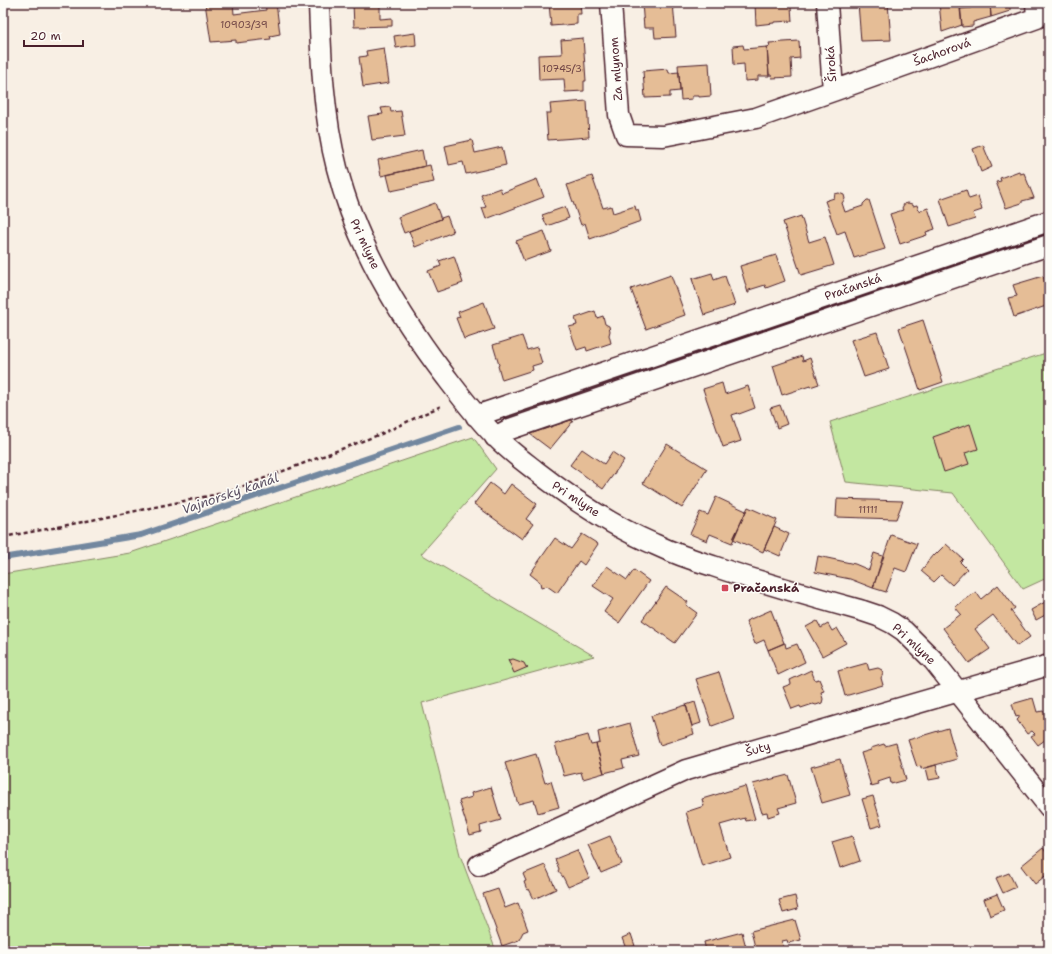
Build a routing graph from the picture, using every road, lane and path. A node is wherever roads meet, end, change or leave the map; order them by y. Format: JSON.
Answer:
{"nodes":[{"id":1,"x":319,"y":3,"type":"edge"},
{"id":2,"x":611,"y":3,"type":"edge"},
{"id":3,"x":827,"y":3,"type":"edge"},
{"id":4,"x":1036,"y":3,"type":"edge"},
{"id":5,"x":833,"y":91,"type":"junction"},
{"id":6,"x":626,"y":135,"type":"joint"},
{"id":7,"x":1049,"y":221,"type":"edge"},
{"id":8,"x":1049,"y":246,"type":"edge"},
{"id":9,"x":461,"y":397,"type":"junction"},
{"id":10,"x":476,"y":416,"type":"junction"},
{"id":11,"x":495,"y":437,"type":"junction"},
{"id":12,"x":3,"y":536,"type":"edge"},
{"id":13,"x":1049,"y":665,"type":"edge"},
{"id":14,"x":958,"y":691,"type":"junction"},
{"id":15,"x":1049,"y":807,"type":"edge"},
{"id":16,"x":479,"y":865,"type":"dead end"}],
"edges":[{"from":1,"to":9,"type":"street","name":"Pri mlyne"},
{"from":2,"to":6,"type":"street","name":"Za mlynom"},
{"from":3,"to":5,"type":"street","name":"Široká"},
{"from":4,"to":5,"type":"street","name":"Šachorová"},
{"from":5,"to":6,"type":"street","name":"Široká"},
{"from":7,"to":10,"type":"street","name":"Pračanská"},
{"from":8,"to":11,"type":"street","name":"Pračanská"},
{"from":9,"to":10,"type":"street","name":"Pri mlyne"},
{"from":9,"to":12,"type":"path"},
{"from":10,"to":11,"type":"street","name":"Pri mlyne"},
{"from":11,"to":14,"type":"street","name":"Pri mlyne"},
{"from":13,"to":14,"type":"street","name":"Šuty"},
{"from":14,"to":15,"type":"street","name":"Pri mlyne"},
{"from":14,"to":16,"type":"street","name":"Šuty"}]}
